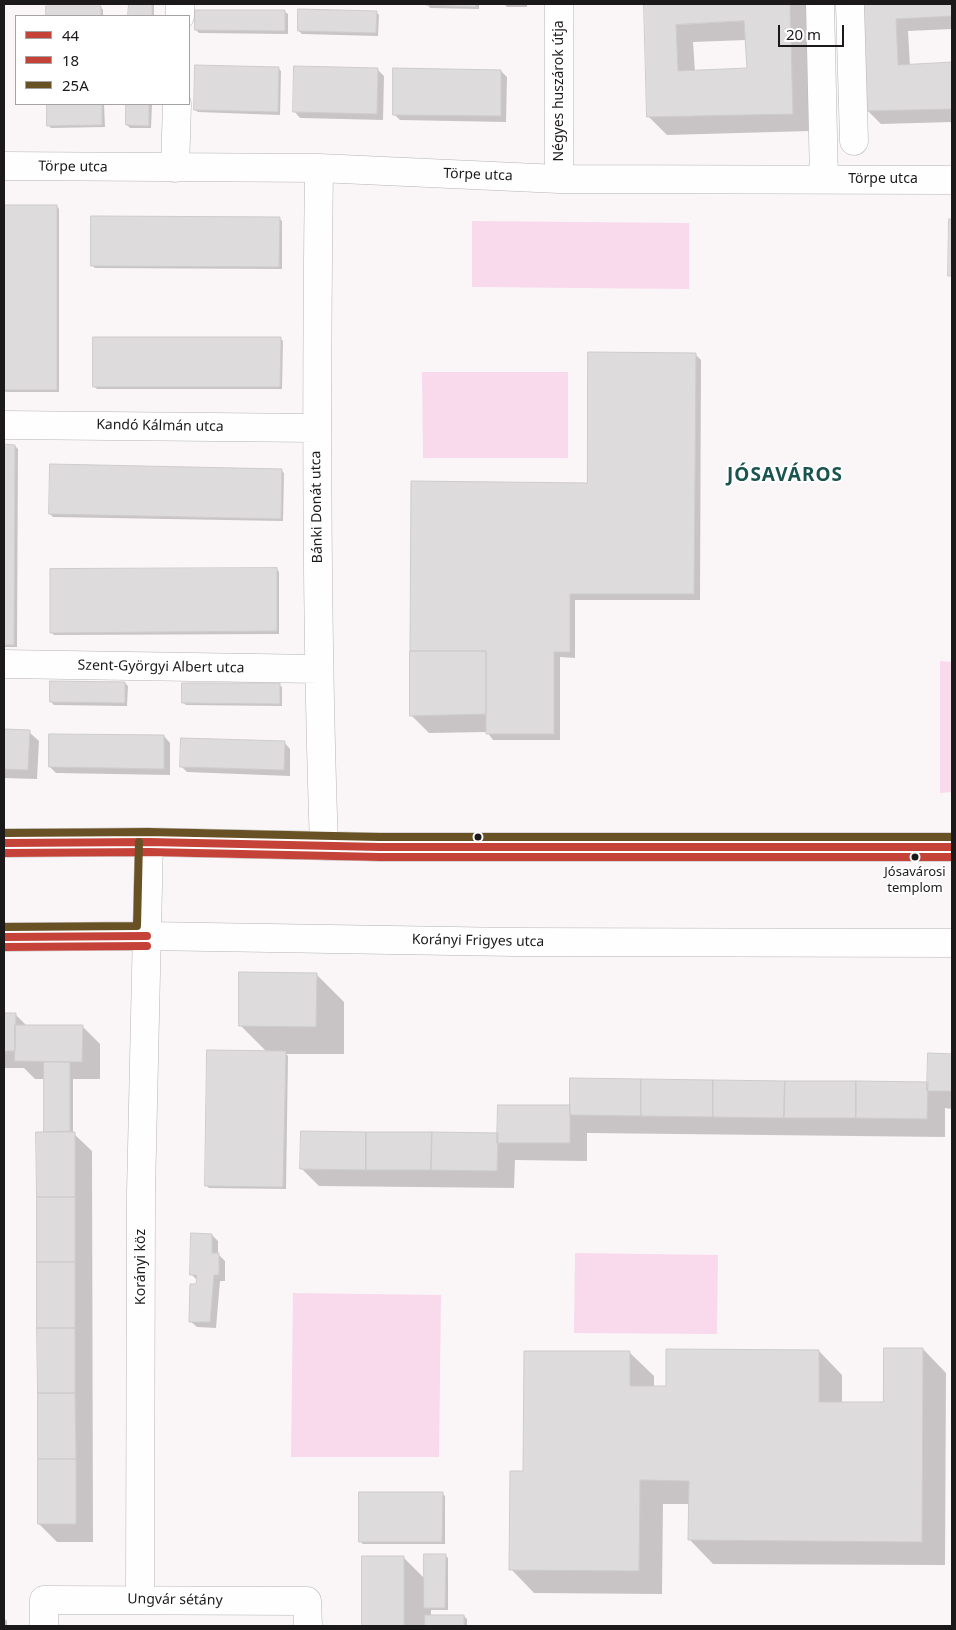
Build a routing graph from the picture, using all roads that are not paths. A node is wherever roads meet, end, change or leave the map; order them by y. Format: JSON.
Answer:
{"nodes":[{"id":1,"x":559,"y":4,"type":"edge"},
{"id":2,"x":820,"y":4,"type":"edge"},
{"id":3,"x":850,"y":4,"type":"edge"},
{"id":4,"x":177,"y":105,"type":"edge"},
{"id":5,"x":854,"y":141,"type":"dead end"},
{"id":6,"x":4,"y":166,"type":"edge"},
{"id":7,"x":175,"y":168,"type":"junction"},
{"id":8,"x":319,"y":168,"type":"junction"},
{"id":9,"x":559,"y":179,"type":"junction"},
{"id":10,"x":824,"y":179,"type":"junction"},
{"id":11,"x":952,"y":180,"type":"edge"},
{"id":12,"x":4,"y":425,"type":"edge"},
{"id":13,"x":316,"y":428,"type":"junction"},
{"id":14,"x":4,"y":664,"type":"edge"},
{"id":15,"x":318,"y":670,"type":"junction"},
{"id":16,"x":149,"y":842,"type":"junction"},
{"id":17,"x":4,"y":843,"type":"edge"},
{"id":18,"x":324,"y":846,"type":"junction"},
{"id":19,"x":952,"y":847,"type":"edge"},
{"id":20,"x":147,"y":936,"type":"junction"},
{"id":21,"x":4,"y":937,"type":"edge"},
{"id":22,"x":952,"y":943,"type":"edge"},
{"id":23,"x":140,"y":1599,"type":"junction"},
{"id":24,"x":44,"y":1626,"type":"edge"},
{"id":25,"x":308,"y":1626,"type":"edge"}],
"edges":[{"from":1,"to":9,"type":"street","name":"Négyes huszárok útja"},
{"from":2,"to":10,"type":"street"},
{"from":3,"to":5,"type":"street"},
{"from":4,"to":7,"type":"street"},
{"from":6,"to":7,"type":"street","name":"Törpe utca"},
{"from":7,"to":8,"type":"street","name":"Törpe utca"},
{"from":8,"to":9,"type":"street","name":"Törpe utca"},
{"from":8,"to":13,"type":"street","name":"Bánki Donát utca"},
{"from":9,"to":10,"type":"street","name":"Törpe utca"},
{"from":10,"to":11,"type":"street","name":"Törpe utca"},
{"from":12,"to":13,"type":"street","name":"Kandó Kálmán utca"},
{"from":13,"to":15,"type":"street","name":"Bánki Donát utca"},
{"from":14,"to":15,"type":"street","name":"Szent-Györgyi Albert utca"},
{"from":15,"to":18,"type":"street","name":"Bánki Donát utca"},
{"from":16,"to":17,"type":"street"},
{"from":16,"to":18,"type":"street"},
{"from":16,"to":20,"type":"street","name":"Korányi köz"},
{"from":18,"to":19,"type":"street"},
{"from":20,"to":21,"type":"street","name":"Korányi Frigyes utca"},
{"from":20,"to":22,"type":"street","name":"Korányi Frigyes utca"},
{"from":20,"to":23,"type":"street","name":"Korányi köz"},
{"from":23,"to":24,"type":"street","name":"Ungvár sétány"},
{"from":23,"to":25,"type":"street","name":"Ungvár sétány"}]}
